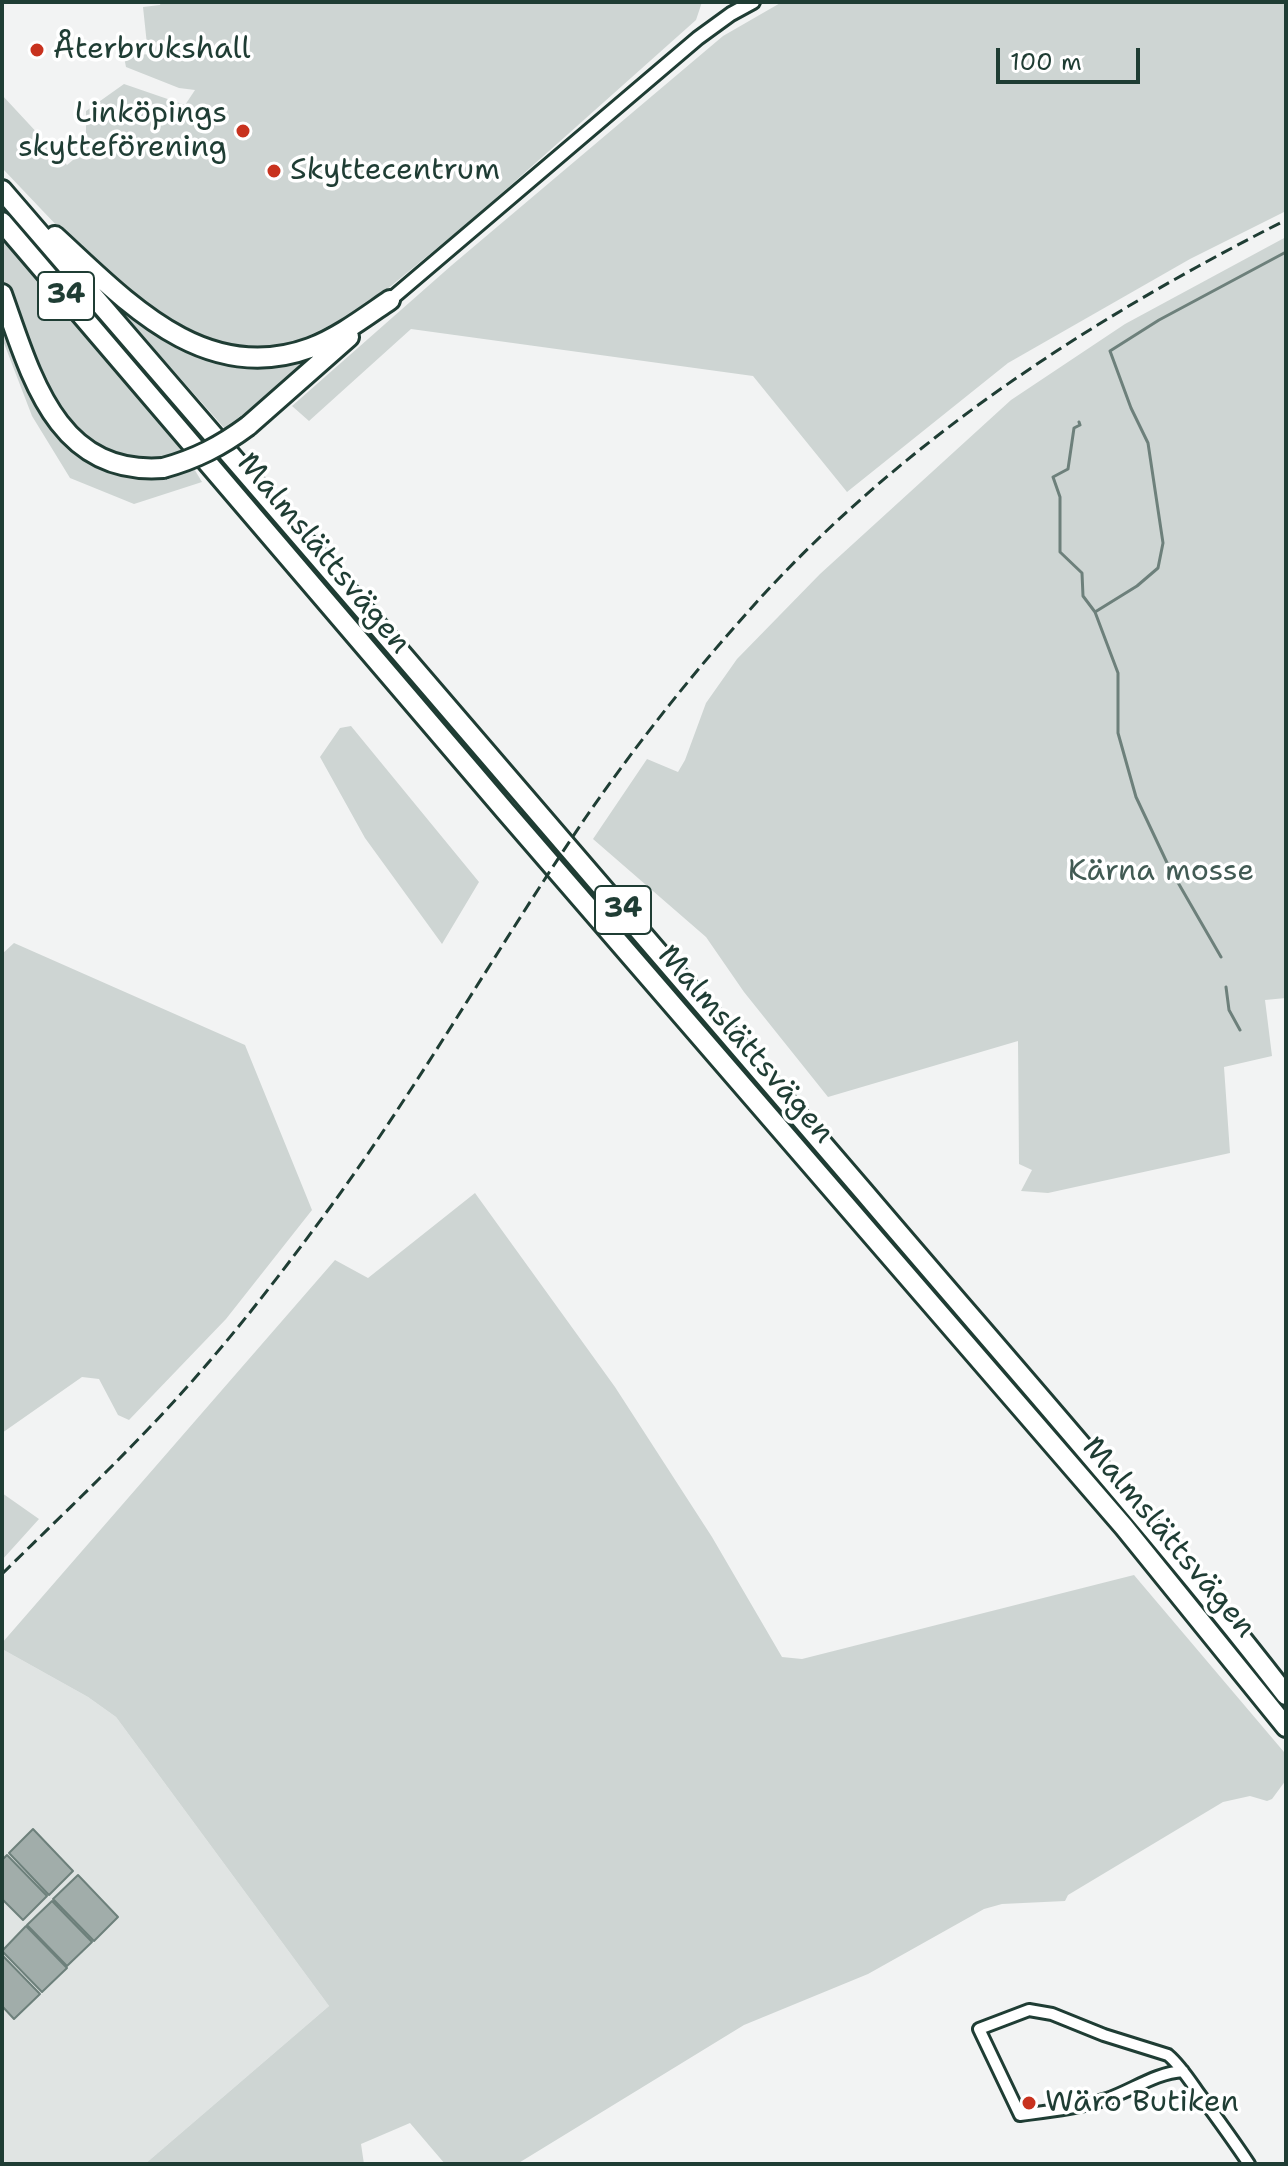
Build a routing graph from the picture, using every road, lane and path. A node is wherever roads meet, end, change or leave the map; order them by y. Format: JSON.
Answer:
{"nodes":[{"id":1,"x":722,"y":2,"type":"edge"},
{"id":2,"x":753,"y":2,"type":"edge"},
{"id":3,"x":731,"y":14,"type":"junction"},
{"id":4,"x":2,"y":190,"type":"edge"},
{"id":5,"x":2,"y":222,"type":"edge"},
{"id":6,"x":2,"y":294,"type":"edge"},
{"id":7,"x":390,"y":300,"type":"junction"},
{"id":8,"x":1286,"y":1695,"type":"edge"},
{"id":9,"x":1286,"y":1727,"type":"edge"},
{"id":10,"x":1183,"y":2071,"type":"junction"},
{"id":11,"x":1249,"y":2164,"type":"edge"}],
"edges":[{"from":1,"to":3,"type":"street"},
{"from":2,"to":3,"type":"street"},
{"from":3,"to":7,"type":"street"},
{"from":4,"to":7,"type":"highway"},
{"from":4,"to":8,"type":"highway","name":"Malmslättsvägen","number":"34"},
{"from":5,"to":9,"type":"highway","name":"Malmslättsvägen","number":"34"},
{"from":6,"to":7,"type":"highway","bridge":true},
{"from":10,"to":10,"type":"street"},
{"from":10,"to":11,"type":"street"}]}
